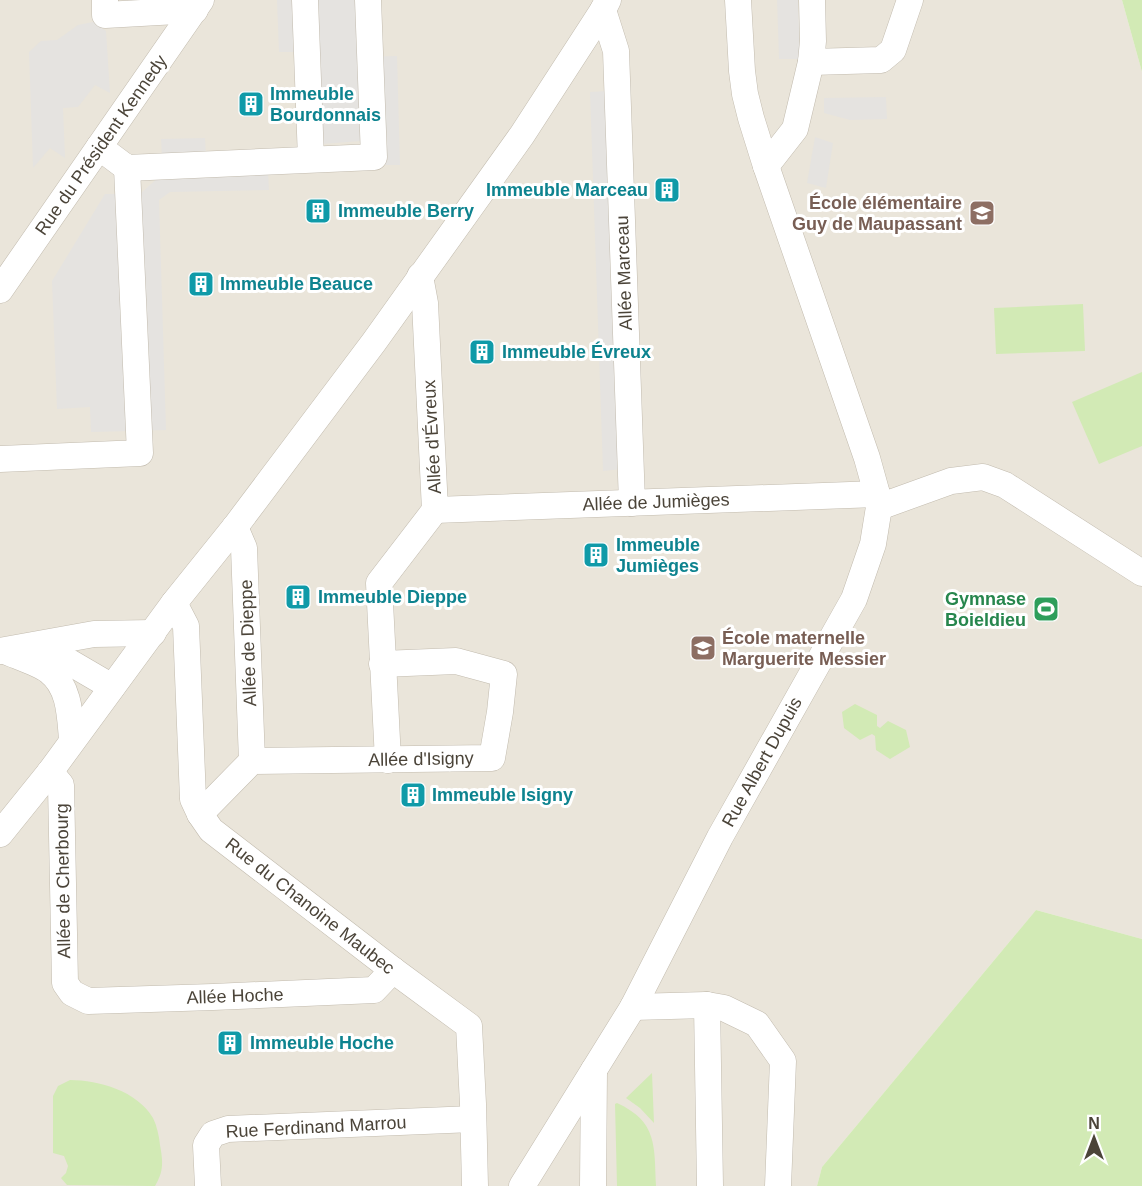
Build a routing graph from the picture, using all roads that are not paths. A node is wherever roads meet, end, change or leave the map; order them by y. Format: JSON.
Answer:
{"nodes":[{"id":1,"x":105,"y":0,"type":"edge"},
{"id":2,"x":305,"y":0,"type":"edge"},
{"id":3,"x":368,"y":0,"type":"edge"},
{"id":4,"x":738,"y":0,"type":"edge"},
{"id":5,"x":812,"y":0,"type":"edge"},
{"id":6,"x":910,"y":0,"type":"edge"},
{"id":7,"x":198,"y":5,"type":"edge"},
{"id":8,"x":605,"y":5,"type":"edge"},
{"id":9,"x":811,"y":62,"type":"junction"},
{"id":10,"x":99,"y":147,"type":"junction"},
{"id":11,"x":312,"y":159,"type":"junction"},
{"id":12,"x":766,"y":166,"type":"junction"},
{"id":13,"x":127,"y":168,"type":"junction"},
{"id":14,"x":420,"y":276,"type":"junction"},
{"id":15,"x":0,"y":290,"type":"edge"},
{"id":16,"x":0,"y":459,"type":"edge"},
{"id":17,"x":878,"y":500,"type":"junction"},
{"id":18,"x":632,"y":503,"type":"junction"},
{"id":19,"x":435,"y":510,"type":"junction"},
{"id":20,"x":235,"y":527,"type":"junction"},
{"id":21,"x":1142,"y":573,"type":"edge"},
{"id":22,"x":174,"y":603,"type":"junction"},
{"id":23,"x":153,"y":633,"type":"junction"},
{"id":24,"x":3,"y":651,"type":"edge"},
{"id":25,"x":382,"y":664,"type":"junction"},
{"id":26,"x":112,"y":687,"type":"junction"},
{"id":27,"x":72,"y":740,"type":"junction"},
{"id":28,"x":388,"y":760,"type":"junction"},
{"id":29,"x":252,"y":761,"type":"junction"},
{"id":30,"x":50,"y":772,"type":"junction"},
{"id":31,"x":200,"y":814,"type":"junction"},
{"id":32,"x":0,"y":834,"type":"edge"},
{"id":33,"x":393,"y":970,"type":"junction"},
{"id":34,"x":72,"y":993,"type":"joint"},
{"id":35,"x":707,"y":1005,"type":"junction"},
{"id":36,"x":633,"y":1007,"type":"junction"},
{"id":37,"x":594,"y":1070,"type":"junction"},
{"id":38,"x":473,"y":1119,"type":"junction"},
{"id":39,"x":208,"y":1186,"type":"edge"},
{"id":40,"x":475,"y":1186,"type":"edge"},
{"id":41,"x":522,"y":1186,"type":"edge"},
{"id":42,"x":593,"y":1186,"type":"edge"},
{"id":43,"x":710,"y":1186,"type":"edge"},
{"id":44,"x":778,"y":1186,"type":"edge"}],
"edges":[{"from":1,"to":7,"type":"street"},
{"from":2,"to":11,"type":"street"},
{"from":3,"to":11,"type":"street"},
{"from":4,"to":12,"type":"street","name":"Rue Albert Dupuis"},
{"from":5,"to":9,"type":"street"},
{"from":6,"to":9,"type":"street"},
{"from":7,"to":10,"type":"street","name":"Rue du Président Kennedy"},
{"from":8,"to":14,"type":"street"},
{"from":8,"to":18,"type":"street","name":"Allée Marceau"},
{"from":9,"to":12,"type":"street"},
{"from":10,"to":13,"type":"street"},
{"from":10,"to":15,"type":"street","name":"Rue du Président Kennedy"},
{"from":11,"to":13,"type":"street"},
{"from":12,"to":17,"type":"street","name":"Rue Albert Dupuis"},
{"from":13,"to":16,"type":"street"},
{"from":14,"to":19,"type":"street","name":"Allée d'Évreux"},
{"from":14,"to":20,"type":"street"},
{"from":17,"to":18,"type":"street","name":"Allée de Jumièges"},
{"from":17,"to":21,"type":"street","name":"Allée de Jumièges"},
{"from":17,"to":36,"type":"street","name":"Rue Albert Dupuis"},
{"from":18,"to":19,"type":"street","name":"Allée de Jumièges"},
{"from":19,"to":25,"type":"street","name":"Allée d'Évreux"},
{"from":20,"to":22,"type":"street"},
{"from":20,"to":29,"type":"street","name":"Allée de Dieppe"},
{"from":22,"to":23,"type":"street"},
{"from":22,"to":31,"type":"street","name":"Rue du Chanoine Maubec"},
{"from":23,"to":24,"type":"street"},
{"from":23,"to":26,"type":"street"},
{"from":24,"to":26,"type":"street"},
{"from":24,"to":27,"type":"street"},
{"from":25,"to":28,"type":"street","name":"Allée d'Évreux"},
{"from":25,"to":28,"type":"street","name":"Allée d'Isigny"},
{"from":26,"to":27,"type":"street"},
{"from":27,"to":30,"type":"street"},
{"from":28,"to":29,"type":"street","name":"Allée d'Isigny"},
{"from":29,"to":31,"type":"street"},
{"from":30,"to":32,"type":"street"},
{"from":30,"to":34,"type":"street","name":"Allée de Cherbourg"},
{"from":31,"to":33,"type":"street","name":"Rue du Chanoine Maubec"},
{"from":33,"to":34,"type":"street","name":"Allée Hoche"},
{"from":33,"to":38,"type":"street","name":"Rue du Chanoine Maubec"},
{"from":35,"to":36,"type":"street"},
{"from":35,"to":43,"type":"street"},
{"from":35,"to":44,"type":"street"},
{"from":36,"to":37,"type":"street","name":"Rue Albert Dupuis"},
{"from":37,"to":41,"type":"street","name":"Rue Albert Dupuis"},
{"from":37,"to":42,"type":"street"},
{"from":38,"to":39,"type":"street","name":"Rue Ferdinand Marrou"},
{"from":38,"to":40,"type":"street","name":"Rue du Chanoine Maubec"}]}
